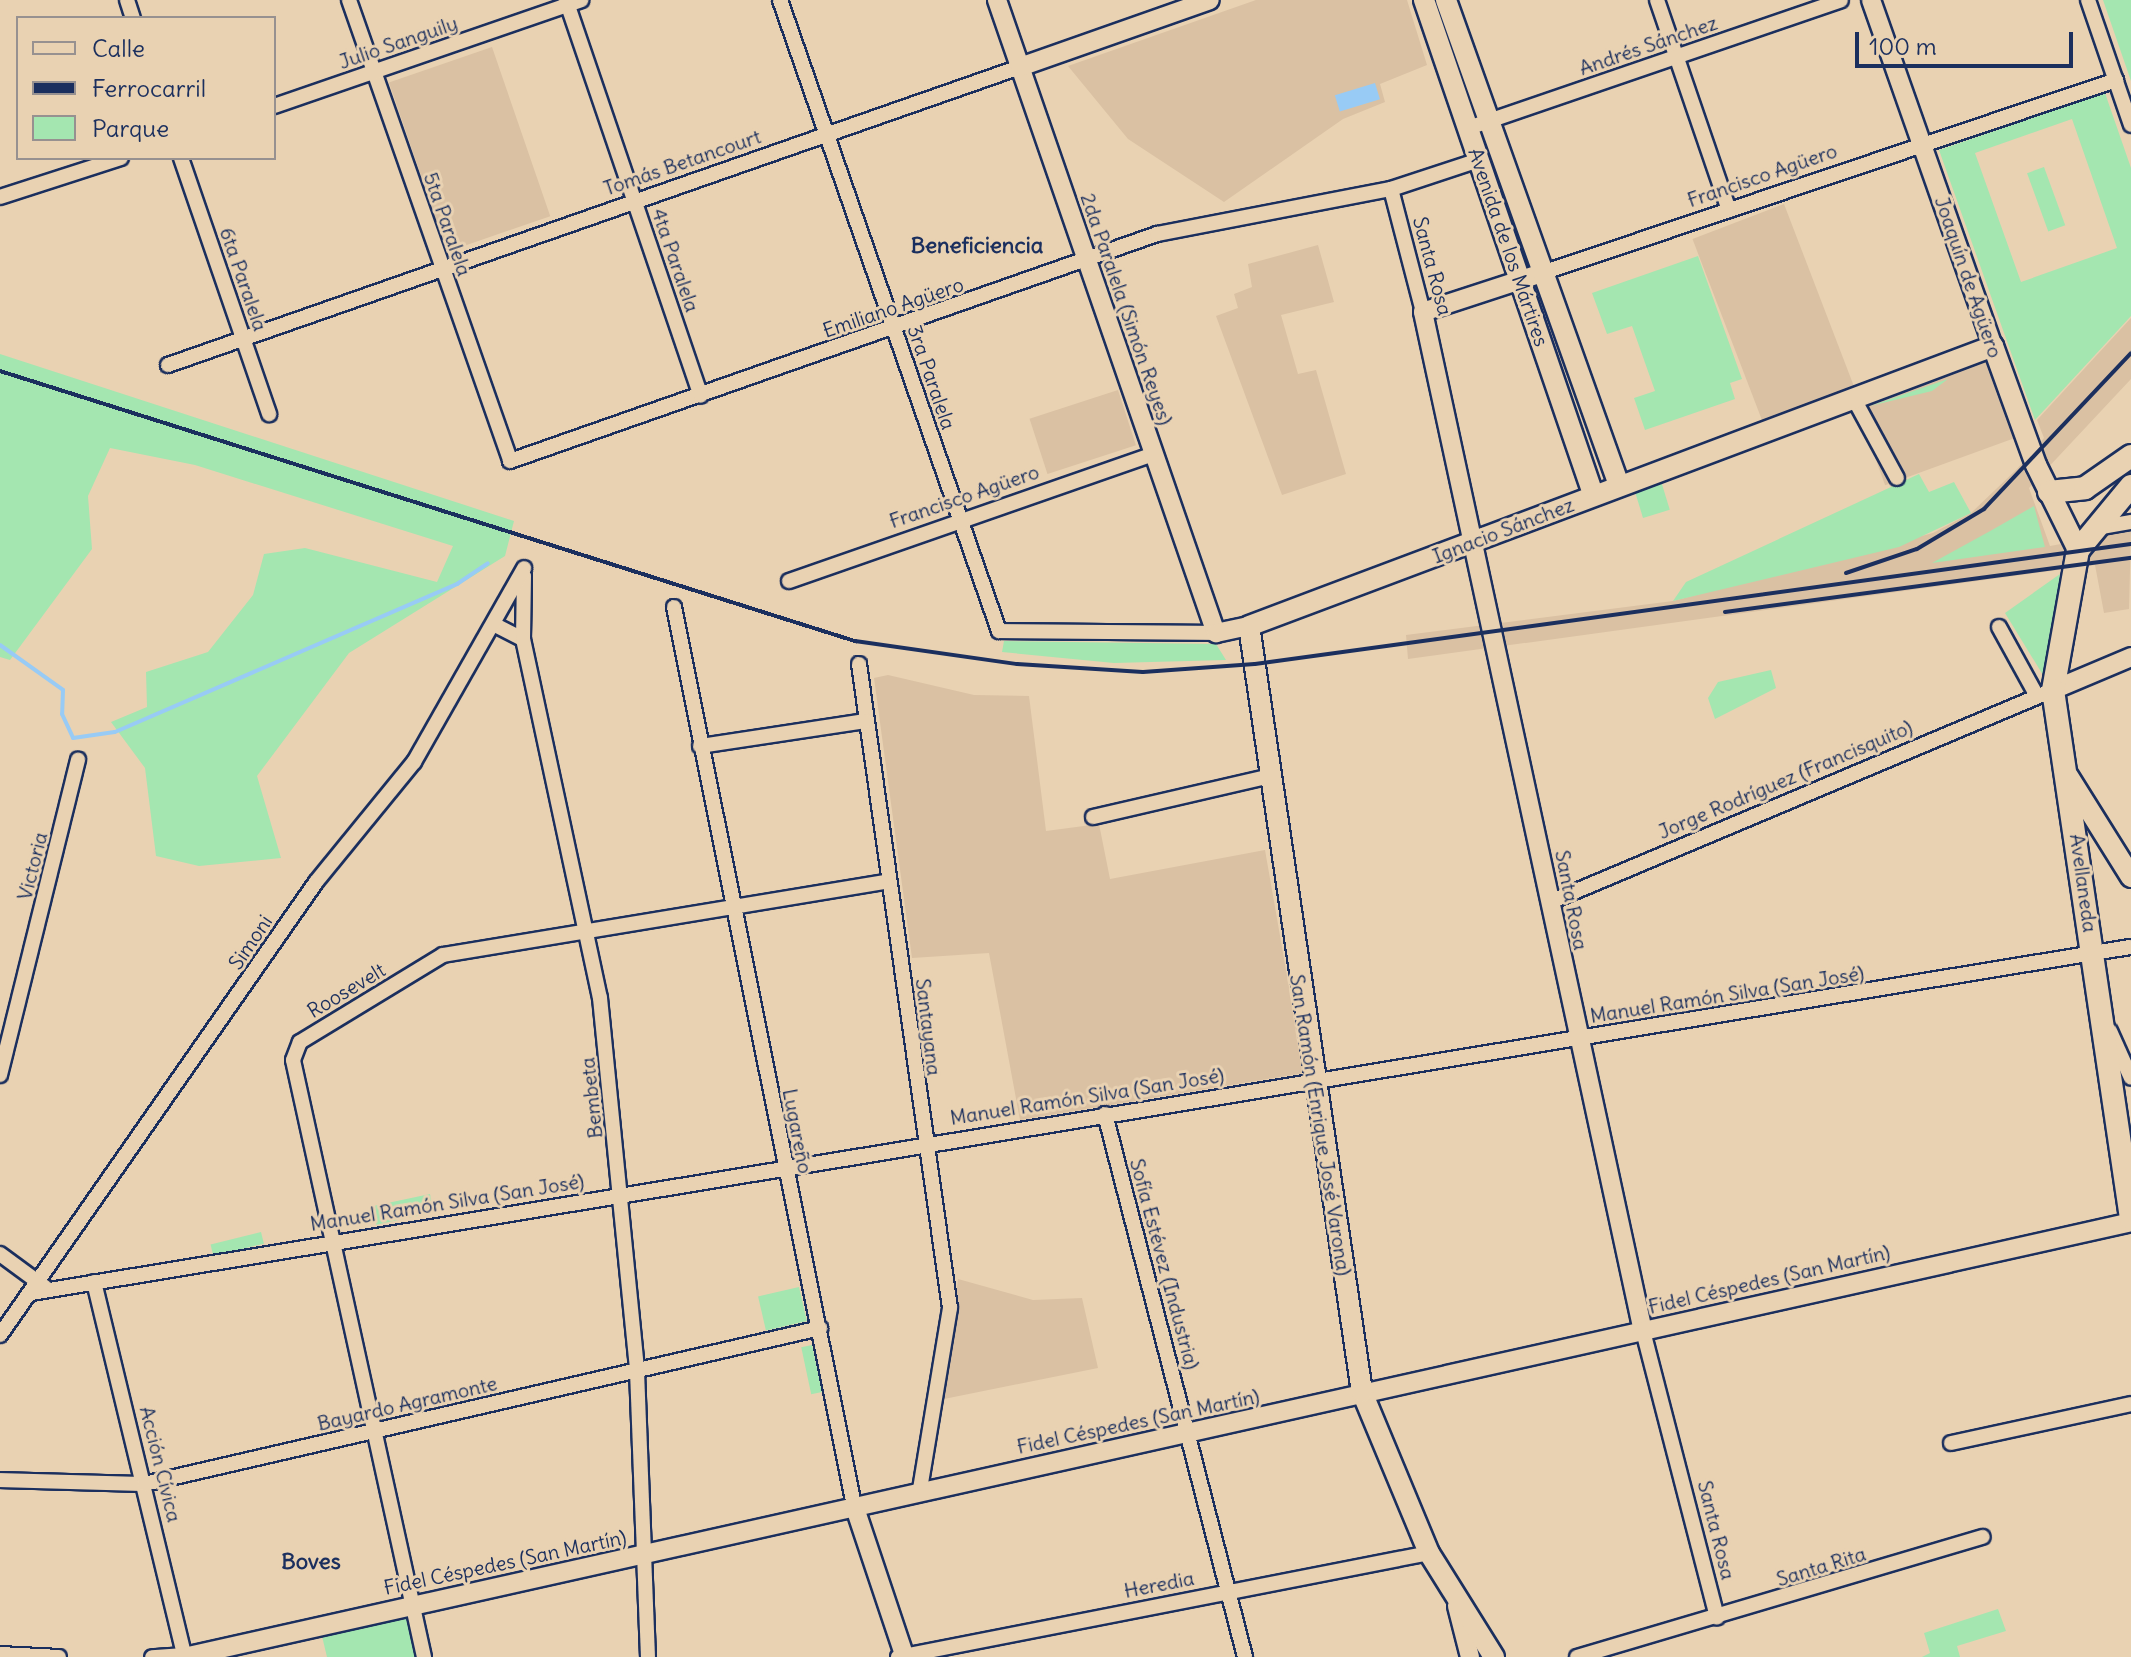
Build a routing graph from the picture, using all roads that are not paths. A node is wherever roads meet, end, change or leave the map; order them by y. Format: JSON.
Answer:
{"nodes":[{"id":1,"x":349,"y":0,"type":"edge"},
{"id":2,"x":780,"y":0,"type":"edge"},
{"id":3,"x":997,"y":0,"type":"edge"},
{"id":4,"x":1210,"y":0,"type":"edge"},
{"id":5,"x":1424,"y":0,"type":"edge"},
{"id":6,"x":1446,"y":0,"type":"edge"},
{"id":7,"x":1657,"y":0,"type":"edge"},
{"id":8,"x":1841,"y":0,"type":"edge"},
{"id":9,"x":1871,"y":0,"type":"edge"},
{"id":10,"x":2088,"y":0,"type":"edge"},
{"id":11,"x":571,"y":2,"type":"edge"},
{"id":12,"x":1677,"y":56,"type":"junction"},
{"id":13,"x":1020,"y":67,"type":"junction"},
{"id":14,"x":374,"y":71,"type":"junction"},
{"id":15,"x":2116,"y":80,"type":"junction"},
{"id":16,"x":276,"y":105,"type":"edge"},
{"id":17,"x":1477,"y":125,"type":"junction"},
{"id":18,"x":2131,"y":125,"type":"edge"},
{"id":19,"x":826,"y":136,"type":"junction"},
{"id":20,"x":1921,"y":145,"type":"junction"},
{"id":21,"x":115,"y":160,"type":"edge"},
{"id":22,"x":182,"y":160,"type":"edge"},
{"id":23,"x":1479,"y":160,"type":"junction"},
{"id":24,"x":1391,"y":189,"type":"junction"},
{"id":25,"x":0,"y":197,"type":"edge"},
{"id":26,"x":635,"y":202,"type":"junction"},
{"id":27,"x":1729,"y":210,"type":"junction"},
{"id":28,"x":1087,"y":260,"type":"junction"},
{"id":29,"x":443,"y":269,"type":"junction"},
{"id":30,"x":1530,"y":277,"type":"junction"},
{"id":31,"x":1423,"y":312,"type":"junction"},
{"id":32,"x":894,"y":328,"type":"junction"},
{"id":33,"x":244,"y":339,"type":"junction"},
{"id":34,"x":1993,"y":346,"type":"junction"},
{"id":35,"x":168,"y":365,"type":"dead end"},
{"id":36,"x":701,"y":396,"type":"junction"},
{"id":37,"x":1853,"y":397,"type":"junction"},
{"id":38,"x":269,"y":414,"type":"dead end"},
{"id":39,"x":1154,"y":454,"type":"junction"},
{"id":40,"x":2131,"y":456,"type":"edge"},
{"id":41,"x":510,"y":461,"type":"joint"},
{"id":42,"x":1607,"y":464,"type":"junction"},
{"id":43,"x":1587,"y":470,"type":"junction"},
{"id":44,"x":1897,"y":478,"type":"dead end"},
{"id":45,"x":1619,"y":485,"type":"junction"},
{"id":46,"x":2129,"y":488,"type":"edge"},
{"id":47,"x":2049,"y":492,"type":"junction"},
{"id":48,"x":1593,"y":494,"type":"junction"},
{"id":49,"x":2131,"y":514,"type":"edge"},
{"id":50,"x":961,"y":520,"type":"junction"},
{"id":51,"x":2131,"y":522,"type":"edge"},
{"id":52,"x":2092,"y":528,"type":"junction"},
{"id":53,"x":1475,"y":541,"type":"junction"},
{"id":54,"x":2078,"y":550,"type":"junction"},
{"id":55,"x":524,"y":568,"type":"joint"},
{"id":56,"x":789,"y":581,"type":"dead end"},
{"id":57,"x":674,"y":607,"type":"dead end"},
{"id":58,"x":495,"y":625,"type":"junction"},
{"id":59,"x":1249,"y":626,"type":"junction"},
{"id":60,"x":1999,"y":627,"type":"dead end"},
{"id":61,"x":999,"y":631,"type":"joint"},
{"id":62,"x":1216,"y":633,"type":"junction"},
{"id":63,"x":523,"y":639,"type":"junction"},
{"id":64,"x":2131,"y":657,"type":"edge"},
{"id":65,"x":859,"y":664,"type":"dead end"},
{"id":66,"x":2045,"y":693,"type":"junction"},
{"id":67,"x":865,"y":721,"type":"junction"},
{"id":68,"x":700,"y":746,"type":"junction"},
{"id":69,"x":78,"y":759,"type":"dead end"},
{"id":70,"x":1270,"y":776,"type":"junction"},
{"id":71,"x":2068,"y":776,"type":"junction"},
{"id":72,"x":1093,"y":817,"type":"dead end"},
{"id":73,"x":2131,"y":877,"type":"edge"},
{"id":74,"x":889,"y":881,"type":"junction"},
{"id":75,"x":1550,"y":902,"type":"junction"},
{"id":76,"x":731,"y":906,"type":"junction"},
{"id":77,"x":588,"y":930,"type":"junction"},
{"id":78,"x":2131,"y":947,"type":"edge"},
{"id":79,"x":2095,"y":955,"type":"junction"},
{"id":80,"x":2102,"y":1014,"type":"junction"},
{"id":81,"x":1577,"y":1037,"type":"junction"},
{"id":82,"x":0,"y":1075,"type":"edge"},
{"id":83,"x":2131,"y":1078,"type":"edge"},
{"id":84,"x":1312,"y":1082,"type":"junction"},
{"id":85,"x":1105,"y":1114,"type":"junction"},
{"id":86,"x":923,"y":1141,"type":"junction"},
{"id":87,"x":782,"y":1165,"type":"junction"},
{"id":88,"x":622,"y":1194,"type":"junction"},
{"id":89,"x":2131,"y":1220,"type":"edge"},
{"id":90,"x":332,"y":1241,"type":"junction"},
{"id":91,"x":0,"y":1254,"type":"edge"},
{"id":92,"x":94,"y":1282,"type":"junction"},
{"id":93,"x":40,"y":1288,"type":"junction"},
{"id":94,"x":820,"y":1328,"type":"junction"},
{"id":95,"x":1643,"y":1331,"type":"junction"},
{"id":96,"x":0,"y":1335,"type":"edge"},
{"id":97,"x":637,"y":1371,"type":"junction"},
{"id":98,"x":1362,"y":1392,"type":"junction"},
{"id":99,"x":2131,"y":1404,"type":"edge"},
{"id":100,"x":374,"y":1430,"type":"junction"},
{"id":101,"x":1190,"y":1435,"type":"junction"},
{"id":102,"x":1951,"y":1443,"type":"dead end"},
{"id":103,"x":0,"y":1480,"type":"edge"},
{"id":104,"x":144,"y":1484,"type":"junction"},
{"id":105,"x":920,"y":1489,"type":"junction"},
{"id":106,"x":854,"y":1505,"type":"junction"},
{"id":107,"x":1983,"y":1537,"type":"dead end"},
{"id":108,"x":1429,"y":1553,"type":"junction"},
{"id":109,"x":648,"y":1554,"type":"junction"},
{"id":110,"x":1227,"y":1591,"type":"junction"},
{"id":111,"x":412,"y":1604,"type":"junction"},
{"id":112,"x":1457,"y":1606,"type":"junction"},
{"id":113,"x":1717,"y":1618,"type":"junction"},
{"id":114,"x":0,"y":1654,"type":"edge"},
{"id":115,"x":184,"y":1656,"type":"edge"},
{"id":116,"x":59,"y":1657,"type":"edge"},
{"id":117,"x":152,"y":1657,"type":"edge"},
{"id":118,"x":424,"y":1657,"type":"edge"},
{"id":119,"x":648,"y":1657,"type":"edge"},
{"id":120,"x":902,"y":1657,"type":"edge"},
{"id":121,"x":1245,"y":1657,"type":"edge"},
{"id":122,"x":1470,"y":1657,"type":"edge"},
{"id":123,"x":1494,"y":1657,"type":"edge"},
{"id":124,"x":1577,"y":1657,"type":"edge"}],
"edges":[{"from":1,"to":14,"type":"street","name":"5ta Paralela"},
{"from":2,"to":19,"type":"street","name":"3ra Paralela"},
{"from":3,"to":13,"type":"street","name":"2da Paralela (Simón Reyes)"},
{"from":4,"to":13,"type":"street","name":"Tomás Betancourt"},
{"from":5,"to":17,"type":"main road","name":"Avenida de los Mártires"},
{"from":6,"to":17,"type":"main road","name":"Avenida de los Mártires"},
{"from":7,"to":12,"type":"street"},
{"from":8,"to":12,"type":"street","name":"Andrés Sánchez"},
{"from":9,"to":20,"type":"street","name":"Joaquín de Agüero"},
{"from":10,"to":15,"type":"street"},
{"from":11,"to":14,"type":"street","name":"Julio Sanguily"},
{"from":11,"to":26,"type":"street","name":"4ta Paralela"},
{"from":12,"to":17,"type":"street","name":"Andrés Sánchez"},
{"from":12,"to":27,"type":"street"},
{"from":13,"to":19,"type":"street","name":"Tomás Betancourt"},
{"from":13,"to":28,"type":"street","name":"2da Paralela (Simón Reyes)"},
{"from":14,"to":16,"type":"street","name":"Julio Sanguily"},
{"from":14,"to":29,"type":"street","name":"5ta Paralela"},
{"from":15,"to":18,"type":"street"},
{"from":15,"to":20,"type":"street","name":"Francisco Agüero"},
{"from":17,"to":23,"type":"main road","name":"Avenida de los Mártires"},
{"from":17,"to":30,"type":"main road","name":"Avenida de los Mártires"},
{"from":19,"to":26,"type":"street","name":"Tomás Betancourt"},
{"from":19,"to":32,"type":"street","name":"3ra Paralela"},
{"from":20,"to":27,"type":"street","name":"Francisco Agüero"},
{"from":20,"to":34,"type":"street","name":"Joaquín de Agüero"},
{"from":21,"to":25,"type":"street"},
{"from":22,"to":33,"type":"street","name":"6ta Paralela"},
{"from":23,"to":24,"type":"street","name":"Emiliano Agüero"},
{"from":23,"to":30,"type":"main road","name":"Avenida de los Mártires"},
{"from":24,"to":28,"type":"street","name":"Emiliano Agüero"},
{"from":24,"to":31,"type":"street","name":"Santa Rosa"},
{"from":26,"to":29,"type":"street","name":"Tomás Betancourt"},
{"from":26,"to":36,"type":"street","name":"4ta Paralela"},
{"from":27,"to":30,"type":"street","name":"Francisco Agüero"},
{"from":28,"to":32,"type":"street","name":"Emiliano Agüero"},
{"from":28,"to":39,"type":"street","name":"2da Paralela (Simón Reyes)"},
{"from":29,"to":33,"type":"street","name":"Tomás Betancourt"},
{"from":29,"to":41,"type":"street","name":"5ta Paralela"},
{"from":30,"to":31,"type":"street","name":"Francisco Agüero"},
{"from":30,"to":42,"type":"main road","name":"Avenida de los Mártires"},
{"from":30,"to":43,"type":"main road","name":"Avenida de los Mártires"},
{"from":31,"to":53,"type":"street","name":"Santa Rosa"},
{"from":32,"to":36,"type":"street","name":"Emiliano Agüero"},
{"from":32,"to":50,"type":"street","name":"3ra Paralela"},
{"from":33,"to":35,"type":"street","name":"Tomás Betancourt"},
{"from":33,"to":38,"type":"street","name":"6ta Paralela"},
{"from":34,"to":37,"type":"main road","name":"Ignacio Sánchez"},
{"from":34,"to":47,"type":"main road","name":"Joaquín de Agüero"},
{"from":36,"to":41,"type":"street","name":"Emiliano Agüero"},
{"from":37,"to":44,"type":"street"},
{"from":37,"to":45,"type":"main road","name":"Ignacio Sánchez"},
{"from":39,"to":50,"type":"street","name":"Francisco Agüero"},
{"from":39,"to":62,"type":"street","name":"2da Paralela (Simón Reyes)"},
{"from":40,"to":47,"type":"main road"},
{"from":42,"to":43,"type":"main road"},
{"from":42,"to":45,"type":"main road","name":"Avenida de los Mártires"},
{"from":43,"to":48,"type":"main road","name":"Avenida de los Mártires"},
{"from":45,"to":48,"type":"main road","name":"Ignacio Sánchez"},
{"from":46,"to":49,"type":"street"},
{"from":46,"to":52,"type":"main road"},
{"from":47,"to":54,"type":"main road","name":"Joaquín de Agüero"},
{"from":48,"to":53,"type":"main road","name":"Ignacio Sánchez"},
{"from":50,"to":56,"type":"street","name":"Francisco Agüero"},
{"from":50,"to":61,"type":"street","name":"3ra Paralela"},
{"from":51,"to":52,"type":"street"},
{"from":52,"to":54,"type":"main road"},
{"from":53,"to":59,"type":"main road","name":"Ignacio Sánchez"},
{"from":53,"to":75,"type":"street","name":"Santa Rosa"},
{"from":54,"to":66,"type":"main road","name":"Avellaneda"},
{"from":55,"to":58,"type":"street","name":"Simoni"},
{"from":55,"to":63,"type":"street","name":"Bembeta"},
{"from":57,"to":68,"type":"street","name":"Lugareño"},
{"from":58,"to":63,"type":"street"},
{"from":58,"to":93,"type":"street","name":"Simoni"},
{"from":59,"to":62,"type":"street","name":"Ignacio Sánchez"},
{"from":59,"to":70,"type":"main road","name":"San Ramón (Enrique José Varona)"},
{"from":60,"to":66,"type":"street"},
{"from":61,"to":62,"type":"street","name":"Ignacio Sánchez"},
{"from":63,"to":77,"type":"street","name":"Bembeta"},
{"from":64,"to":66,"type":"street","name":"Jorge Rodríguez (Francisquito)"},
{"from":65,"to":67,"type":"street","name":"Santayana"},
{"from":66,"to":71,"type":"main road","name":"Avellaneda"},
{"from":66,"to":75,"type":"street","name":"Jorge Rodríguez (Francisquito)"},
{"from":67,"to":68,"type":"street"},
{"from":67,"to":74,"type":"street","name":"Santayana"},
{"from":68,"to":76,"type":"street","name":"Lugareño"},
{"from":69,"to":82,"type":"street","name":"Victoria"},
{"from":70,"to":72,"type":"street"},
{"from":70,"to":84,"type":"main road","name":"San Ramón (Enrique José Varona)"},
{"from":71,"to":73,"type":"main road"},
{"from":71,"to":79,"type":"main road","name":"Avellaneda"},
{"from":74,"to":76,"type":"street","name":"Roosevelt"},
{"from":74,"to":86,"type":"street","name":"Santayana"},
{"from":75,"to":81,"type":"street","name":"Santa Rosa"},
{"from":76,"to":77,"type":"street","name":"Roosevelt"},
{"from":76,"to":87,"type":"street","name":"Lugareño"},
{"from":77,"to":88,"type":"street","name":"Bembeta"},
{"from":77,"to":90,"type":"street","name":"Roosevelt"},
{"from":78,"to":79,"type":"street","name":"Manuel Ramón Silva (San José)"},
{"from":79,"to":80,"type":"main road","name":"Avellaneda"},
{"from":79,"to":81,"type":"street","name":"Manuel Ramón Silva (San José)"},
{"from":80,"to":83,"type":"street"},
{"from":80,"to":89,"type":"main road","name":"Avellaneda"},
{"from":81,"to":84,"type":"street","name":"Manuel Ramón Silva (San José)"},
{"from":81,"to":95,"type":"street","name":"Santa Rosa"},
{"from":84,"to":85,"type":"street","name":"Manuel Ramón Silva (San José)"},
{"from":84,"to":98,"type":"main road","name":"San Ramón (Enrique José Varona)"},
{"from":85,"to":86,"type":"street","name":"Manuel Ramón Silva (San José)"},
{"from":85,"to":101,"type":"street","name":"Sofía Estévez (Industria)"},
{"from":86,"to":87,"type":"street","name":"Manuel Ramón Silva (San José)"},
{"from":86,"to":105,"type":"street","name":"Santayana"},
{"from":87,"to":88,"type":"street","name":"Manuel Ramón Silva (San José)"},
{"from":87,"to":94,"type":"street","name":"Lugareño"},
{"from":88,"to":90,"type":"street","name":"Manuel Ramón Silva (San José)"},
{"from":88,"to":97,"type":"street","name":"Bembeta"},
{"from":89,"to":95,"type":"street","name":"Fidel Céspedes (San Martín)"},
{"from":90,"to":92,"type":"street","name":"Manuel Ramón Silva (San José)"},
{"from":90,"to":100,"type":"street","name":"Roosevelt"},
{"from":91,"to":93,"type":"street"},
{"from":92,"to":93,"type":"street","name":"Manuel Ramón Silva (San José)"},
{"from":92,"to":104,"type":"street","name":"Acción Cívica"},
{"from":93,"to":96,"type":"street","name":"Simoni"},
{"from":94,"to":97,"type":"street","name":"Bayardo Agramonte"},
{"from":94,"to":106,"type":"street","name":"Lugareño"},
{"from":95,"to":98,"type":"street","name":"Fidel Céspedes (San Martín)"},
{"from":95,"to":113,"type":"street","name":"Santa Rosa"},
{"from":97,"to":100,"type":"street","name":"Bayardo Agramonte"},
{"from":97,"to":109,"type":"street","name":"Bembeta"},
{"from":98,"to":101,"type":"street","name":"Fidel Céspedes (San Martín)"},
{"from":98,"to":108,"type":"main road","name":"San Ramón (Enrique José Varona)"},
{"from":99,"to":102,"type":"street"},
{"from":100,"to":104,"type":"street","name":"Bayardo Agramonte"},
{"from":100,"to":111,"type":"street","name":"Roosevelt"},
{"from":101,"to":105,"type":"street","name":"Fidel Céspedes (San Martín)"},
{"from":101,"to":110,"type":"street","name":"Sofía Estévez (Industria)"},
{"from":103,"to":104,"type":"street","name":"Bayardo Agramonte"},
{"from":104,"to":115,"type":"street","name":"Acción Cívica"},
{"from":105,"to":106,"type":"street","name":"Fidel Céspedes (San Martín)"},
{"from":106,"to":109,"type":"street","name":"Fidel Céspedes (San Martín)"},
{"from":106,"to":120,"type":"street","name":"Lugareño"},
{"from":107,"to":113,"type":"street","name":"Santa Rita"},
{"from":108,"to":110,"type":"street","name":"Heredia"},
{"from":108,"to":112,"type":"main road","name":"San Ramón (Enrique José Varona)"},
{"from":109,"to":111,"type":"street","name":"Fidel Céspedes (San Martín)"},
{"from":109,"to":119,"type":"street","name":"Bembeta"},
{"from":110,"to":120,"type":"street","name":"Heredia"},
{"from":110,"to":121,"type":"street","name":"Sofía Estévez (Industria)"},
{"from":111,"to":115,"type":"street","name":"Fidel Céspedes (San Martín)"},
{"from":111,"to":118,"type":"street","name":"Roosevelt"},
{"from":112,"to":122,"type":"street"},
{"from":112,"to":123,"type":"main road","name":"San Ramón (Enrique José Varona)"},
{"from":113,"to":124,"type":"street","name":"Santa Rita"},
{"from":114,"to":116,"type":"street"},
{"from":115,"to":117,"type":"street","name":"Fidel Céspedes (San Martín)"}]}
